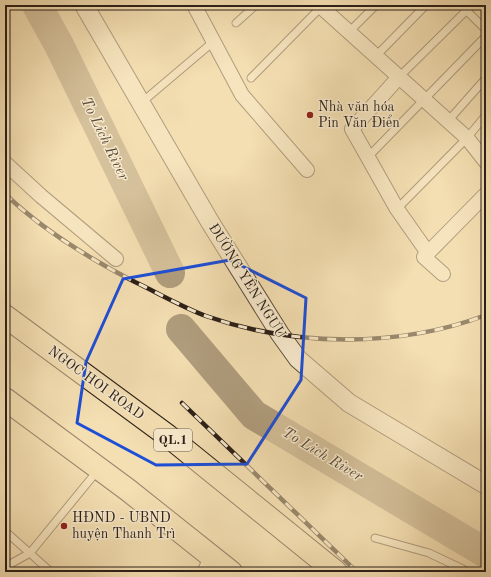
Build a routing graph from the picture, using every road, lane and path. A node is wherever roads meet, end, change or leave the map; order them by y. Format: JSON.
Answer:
{"nodes":[{"id":1,"x":84,"y":5,"type":"edge"},
{"id":2,"x":194,"y":5,"type":"edge"},
{"id":3,"x":256,"y":5,"type":"edge"},
{"id":4,"x":376,"y":5,"type":"edge"},
{"id":5,"x":426,"y":5,"type":"edge"},
{"id":6,"x":321,"y":6,"type":"edge"},
{"id":7,"x":467,"y":7,"type":"edge"},
{"id":8,"x":236,"y":23,"type":"dead end"},
{"id":9,"x":486,"y":30,"type":"edge"},
{"id":10,"x":350,"y":31,"type":"junction"},
{"id":11,"x":486,"y":36,"type":"edge"},
{"id":12,"x":213,"y":42,"type":"junction"},
{"id":13,"x":376,"y":56,"type":"junction"},
{"id":14,"x":399,"y":77,"type":"junction"},
{"id":15,"x":251,"y":78,"type":"dead end"},
{"id":16,"x":486,"y":78,"type":"edge"},
{"id":17,"x":424,"y":99,"type":"junction"},
{"id":18,"x":141,"y":103,"type":"junction"},
{"id":19,"x":486,"y":115,"type":"edge"},
{"id":20,"x":448,"y":121,"type":"junction"},
{"id":21,"x":467,"y":138,"type":"junction"},
{"id":22,"x":368,"y":157,"type":"junction"},
{"id":23,"x":5,"y":162,"type":"edge"},
{"id":24,"x":486,"y":162,"type":"edge"},
{"id":25,"x":307,"y":170,"type":"dead end"},
{"id":26,"x":486,"y":194,"type":"edge"},
{"id":27,"x":397,"y":209,"type":"junction"},
{"id":28,"x":428,"y":253,"type":"junction"},
{"id":29,"x":116,"y":259,"type":"dead end"},
{"id":30,"x":442,"y":274,"type":"dead end"},
{"id":31,"x":5,"y":316,"type":"edge"},
{"id":32,"x":5,"y":399,"type":"edge"},
{"id":33,"x":99,"y":468,"type":"junction"},
{"id":34,"x":486,"y":485,"type":"edge"},
{"id":35,"x":5,"y":531,"type":"edge"},
{"id":36,"x":375,"y":538,"type":"dead end"},
{"id":37,"x":30,"y":553,"type":"junction"},
{"id":38,"x":208,"y":564,"type":"edge"},
{"id":39,"x":5,"y":567,"type":"edge"},
{"id":40,"x":51,"y":572,"type":"edge"},
{"id":41,"x":231,"y":572,"type":"edge"},
{"id":42,"x":336,"y":572,"type":"edge"},
{"id":43,"x":469,"y":572,"type":"edge"}],
"edges":[{"from":1,"to":18,"type":"street","name":"ĐƯỜNG YÊN NGƯU"},
{"from":2,"to":12,"type":"street"},
{"from":3,"to":8,"type":"lane"},
{"from":4,"to":10,"type":"lane"},
{"from":5,"to":13,"type":"lane"},
{"from":6,"to":10,"type":"street"},
{"from":6,"to":15,"type":"lane"},
{"from":7,"to":9,"type":"lane"},
{"from":7,"to":14,"type":"lane"},
{"from":10,"to":13,"type":"street"},
{"from":11,"to":17,"type":"lane"},
{"from":12,"to":18,"type":"lane"},
{"from":12,"to":25,"type":"street"},
{"from":13,"to":14,"type":"street"},
{"from":14,"to":17,"type":"street"},
{"from":14,"to":22,"type":"street"},
{"from":16,"to":20,"type":"lane"},
{"from":17,"to":20,"type":"street"},
{"from":17,"to":22,"type":"lane"},
{"from":18,"to":34,"type":"street","name":"ĐƯỜNG YÊN NGƯU"},
{"from":19,"to":21,"type":"lane"},
{"from":20,"to":21,"type":"street"},
{"from":21,"to":24,"type":"street"},
{"from":21,"to":27,"type":"lane"},
{"from":22,"to":27,"type":"street"},
{"from":23,"to":29,"type":"street"},
{"from":26,"to":28,"type":"street"},
{"from":27,"to":28,"type":"street"},
{"from":28,"to":30,"type":"street"},
{"from":31,"to":42,"type":"highway","name":"NGOC HOI ROAD","number":"QL.1"},
{"from":32,"to":33,"type":"highway"},
{"from":33,"to":37,"type":"lane"},
{"from":33,"to":38,"type":"highway"},
{"from":35,"to":37,"type":"lane"},
{"from":36,"to":43,"type":"lane"},
{"from":37,"to":39,"type":"lane"},
{"from":37,"to":40,"type":"lane"},
{"from":38,"to":41,"type":"highway"}]}
